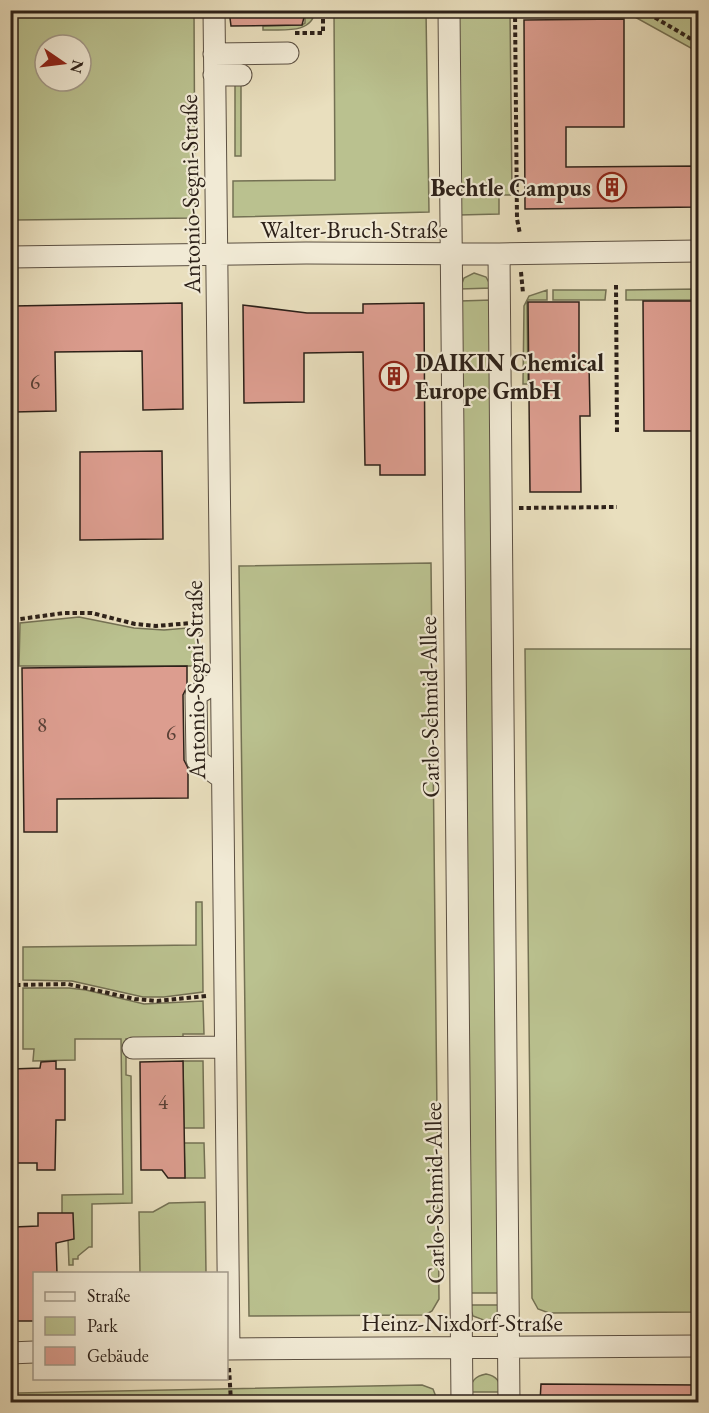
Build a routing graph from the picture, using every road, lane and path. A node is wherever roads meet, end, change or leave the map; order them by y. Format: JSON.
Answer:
{"nodes":[{"id":1,"x":214,"y":10,"type":"edge"},
{"id":2,"x":449,"y":10,"type":"edge"},
{"id":3,"x":515,"y":10,"type":"edge"},
{"id":4,"x":642,"y":10,"type":"edge"},
{"id":5,"x":699,"y":42,"type":"edge"},
{"id":6,"x":288,"y":53,"type":"dead end"},
{"id":7,"x":214,"y":65,"type":"junction"},
{"id":8,"x":241,"y":75,"type":"dead end"},
{"id":9,"x":699,"y":251,"type":"edge"},
{"id":10,"x":451,"y":254,"type":"junction"},
{"id":11,"x":510,"y":254,"type":"junction"},
{"id":12,"x":216,"y":256,"type":"junction"},
{"id":13,"x":10,"y":257,"type":"edge"},
{"id":14,"x":616,"y":285,"type":"dead end"},
{"id":15,"x":617,"y":435,"type":"dead end"},
{"id":16,"x":617,"y":507,"type":"dead end"},
{"id":17,"x":501,"y":508,"type":"junction"},
{"id":18,"x":13,"y":620,"type":"dead end"},
{"id":19,"x":203,"y":622,"type":"dead end"},
{"id":20,"x":16,"y":985,"type":"dead end"},
{"id":21,"x":207,"y":996,"type":"dead end"},
{"id":22,"x":225,"y":1047,"type":"junction"},
{"id":23,"x":133,"y":1048,"type":"dead end"},
{"id":24,"x":227,"y":1272,"type":"edge"},
{"id":25,"x":699,"y":1346,"type":"edge"},
{"id":26,"x":462,"y":1347,"type":"junction"},
{"id":27,"x":509,"y":1347,"type":"junction"},
{"id":28,"x":228,"y":1349,"type":"edge"},
{"id":29,"x":10,"y":1353,"type":"edge"},
{"id":30,"x":33,"y":1353,"type":"edge"},
{"id":31,"x":231,"y":1402,"type":"edge"},
{"id":32,"x":462,"y":1402,"type":"edge"},
{"id":33,"x":509,"y":1402,"type":"edge"}],
"edges":[{"from":1,"to":7,"type":"street","name":"Antonio-Segni-Straße"},
{"from":2,"to":10,"type":"street","name":"Carlo-Schmid-Allee"},
{"from":3,"to":11,"type":"path"},
{"from":4,"to":5,"type":"path"},
{"from":6,"to":7,"type":"street"},
{"from":7,"to":8,"type":"street"},
{"from":7,"to":12,"type":"street","name":"Antonio-Segni-Straße"},
{"from":9,"to":11,"type":"street","name":"Walter-Bruch-Straße"},
{"from":10,"to":11,"type":"street","name":"Walter-Bruch-Straße"},
{"from":10,"to":12,"type":"street","name":"Walter-Bruch-Straße"},
{"from":10,"to":26,"type":"street","name":"Carlo-Schmid-Allee"},
{"from":11,"to":17,"type":"street"},
{"from":12,"to":13,"type":"street","name":"Walter-Bruch-Straße"},
{"from":12,"to":22,"type":"street","name":"Antonio-Segni-Straße"},
{"from":14,"to":15,"type":"path"},
{"from":16,"to":17,"type":"path"},
{"from":17,"to":27,"type":"street"},
{"from":18,"to":19,"type":"path"},
{"from":20,"to":21,"type":"path"},
{"from":22,"to":23,"type":"street"},
{"from":22,"to":24,"type":"street","name":"Antonio-Segni-Straße"},
{"from":25,"to":27,"type":"street","name":"Heinz-Nixdorf-Straße"},
{"from":26,"to":27,"type":"street","name":"Heinz-Nixdorf-Straße"},
{"from":26,"to":28,"type":"street","name":"Heinz-Nixdorf-Straße"},
{"from":26,"to":32,"type":"street","name":"Carlo-Schmid-Allee"},
{"from":27,"to":33,"type":"street"},
{"from":28,"to":31,"type":"path"},
{"from":29,"to":30,"type":"street"}]}
